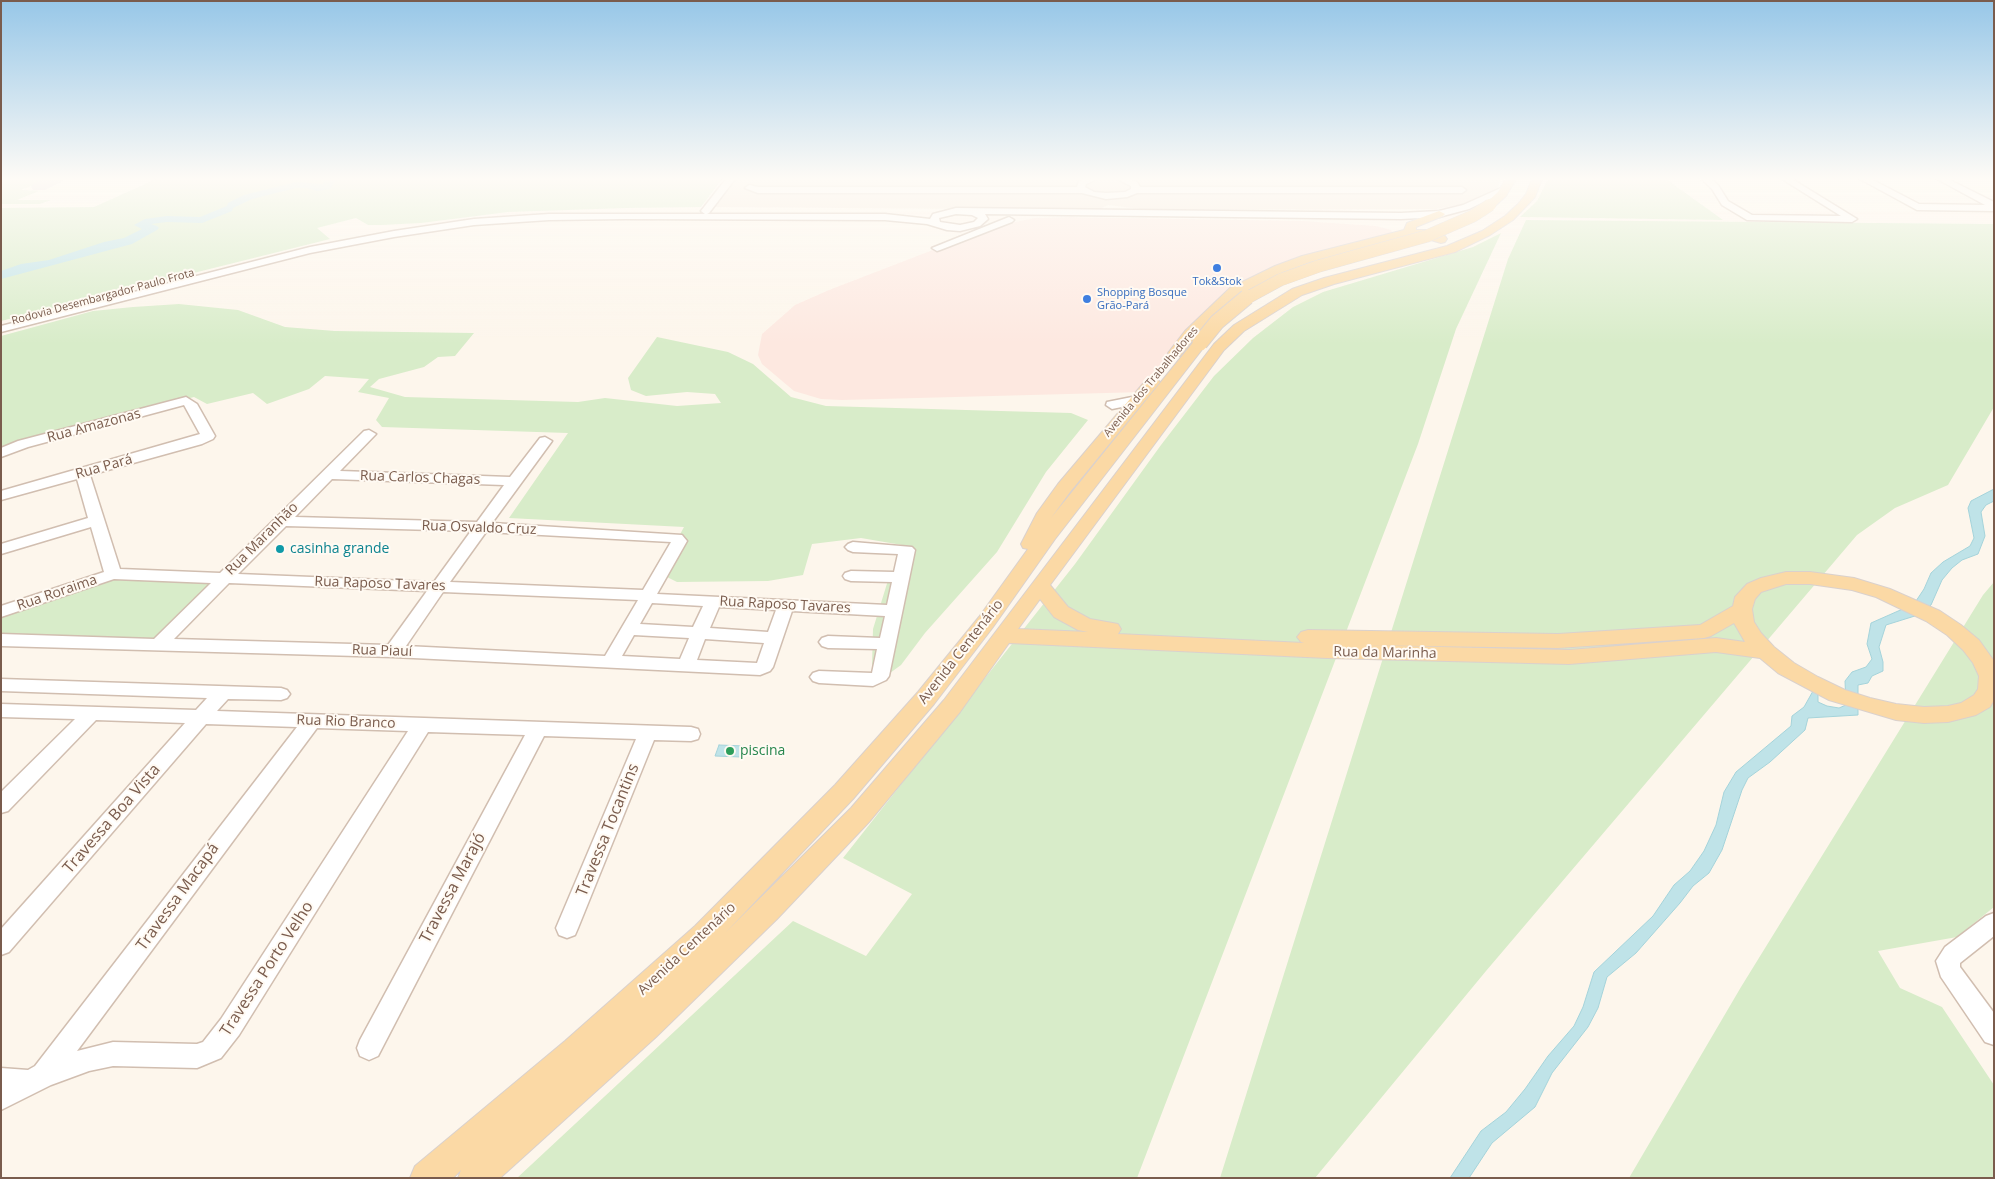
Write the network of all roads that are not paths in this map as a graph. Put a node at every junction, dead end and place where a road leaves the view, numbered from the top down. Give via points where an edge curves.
1 (370, 234) edge
2 (394, 234) edge
3 (973, 234) edge
4 (1385, 234) edge
5 (1420, 234) edge
6 (1432, 234) edge
7 (1482, 234) edge
8 (937, 248) dead end
9 (1409, 261) junction
10 (1, 324) edge
11 (1, 329) edge
12 (369, 434) dead end
13 (208, 438) joint
14 (545, 441) dead end
15 (1, 453) edge
16 (82, 473) junction
17 (326, 475) junction
18 (514, 480) junction
19 (1, 496) edge
20 (97, 520) junction
21 (281, 521) junction
22 (482, 527) junction
23 (854, 547) dead end
24 (1, 549) edge
25 (113, 574) junction
26 (851, 576) dead end
27 (1033, 576) junction
28 (223, 577) junction
29 (901, 578) junction
30 (438, 586) junction
31 (646, 597) junction
32 (713, 601) junction
33 (786, 605) junction
34 (1742, 609) junction
35 (894, 611) junction
36 (1, 612) edge
37 (628, 629) junction
38 (699, 633) junction
39 (1004, 636) junction
40 (775, 638) junction
41 (1, 640) edge
42 (828, 642) dead end
43 (887, 644) junction
44 (158, 645) junction
45 (1971, 645) junction
46 (393, 650) junction
47 (1766, 652) junction
48 (1994, 654) edge
49 (611, 661) junction
50 (686, 665) junction
51 (819, 677) dead end
52 (3, 687) edge
53 (223, 692) junction
54 (281, 694) dead end
55 (1988, 701) edge
56 (1, 710) edge
57 (92, 714) junction
58 (202, 716) junction
59 (312, 721) junction
60 (422, 725) junction
61 (538, 729) junction
62 (648, 732) junction
63 (691, 734) dead end
64 (1, 805) edge
65 (1994, 923) edge
66 (567, 928) dead end
67 (1, 945) edge
68 (1994, 1034) edge
69 (369, 1048) dead end
70 (36, 1079) junction
71 (1, 1080) edge
72 (1, 1098) edge
73 (427, 1178) edge
74 (475, 1178) edge

1 - 10 street, Rodovia Desembargador Paulo Frota via 259,257
2 - 11 street, Rodovia Desembargador Paulo Frota via 310,250
3 - 8 street
4 - 27 main road, Avenida dos Trabalhadores via 1256,279 1236,291 1190,334 1137,400 1113,412 1043,517 1027,550
5 - 9 main road via 1435,236 1446,244
6 - 27 main road, Avenida Centenário, bridge via 1280,280 1246,298 1216,322 1048,535
7 - 9 main road, Avenida Centenário via 1451,249
9 - 27 main road, Avenida Centenário via 1312,286 1240,328 1219,347
12 - 17 street, Rua Maranhão
13 - 15 street, Rua Amazonas via 192,404 187,401 23,444
13 - 16 street, Rua Pará
14 - 18 street
16 - 19 street, Rua Pará
16 - 20 street
17 - 18 street, Rua Carlos Chagas
17 - 21 street, Rua Maranhão
18 - 22 street
20 - 24 street
20 - 25 street
21 - 22 street, Rua Osvaldo Cruz
21 - 28 street, Rua Maranhão
22 - 30 street
22 - 31 street, Rua Osvaldo Cruz via 678,538
23 - 29 street via 907,549
25 - 28 street, Rua Raposo Tavares
25 - 36 street, Rua Roraima
26 - 29 street
27 - 34 main road, Rua da Marinha via 1061,612 1085,625 1119,630 1568,641 1704,631
27 - 39 main road, Avenida Centenário
27 - 73 main road, Avenida Centenário via 986,622 912,715 844,792 705,935
28 - 30 street, Rua Raposo Tavares
28 - 44 street, Rua Maranhão
29 - 35 street
30 - 31 street, Rua Raposo Tavares
30 - 46 street
31 - 32 street, Rua Raposo Tavares
31 - 37 street
32 - 33 street, Rua Raposo Tavares
32 - 38 street
33 - 35 street, Rua Raposo Tavares
33 - 40 street
34 - 45 main road via 1754,588 1768,582 1810,578 1854,584 1933,616
34 - 47 main road via 1752,637
35 - 43 street
37 - 38 street
37 - 49 street
38 - 40 street
38 - 50 street
39 - 47 main road, Rua da Marinha via 1327,651 1569,657 1716,645
39 - 74 main road, Avenida Centenário via 952,706 866,808 768,911 645,1027
40 - 50 street, Rua Piauí via 762,669
41 - 44 street, Rua Piauí
42 - 43 street
43 - 51 street via 877,679
44 - 46 street, Rua Piauí
45 - 48 main road
45 - 55 main road via 1990,676
46 - 49 street, Rua Piauí
47 - 55 main road via 1786,668 1837,695 1896,712 1948,714
49 - 50 street, Rua Piauí
52 - 53 street
53 - 54 street
53 - 58 street, Travessa Boa Vista
56 - 57 street, Rua Rio Branco
57 - 58 street, Rua Rio Branco
57 - 64 street
58 - 59 street, Rua Rio Branco
58 - 67 street, Travessa Boa Vista
59 - 60 street, Rua Rio Branco
59 - 70 street, Travessa Macapá
60 - 61 street, Rua Rio Branco
60 - 70 street, Travessa Porto Velho via 216,1046 196,1056 113,1054 89,1059
61 - 62 street, Rua Rio Branco
61 - 69 street, Travessa Marajó
62 - 63 street, Rua Rio Branco
62 - 66 street, Travessa Tocantins
65 - 68 street via 1952,954 1948,961 1949,970
70 - 71 street
70 - 72 street

